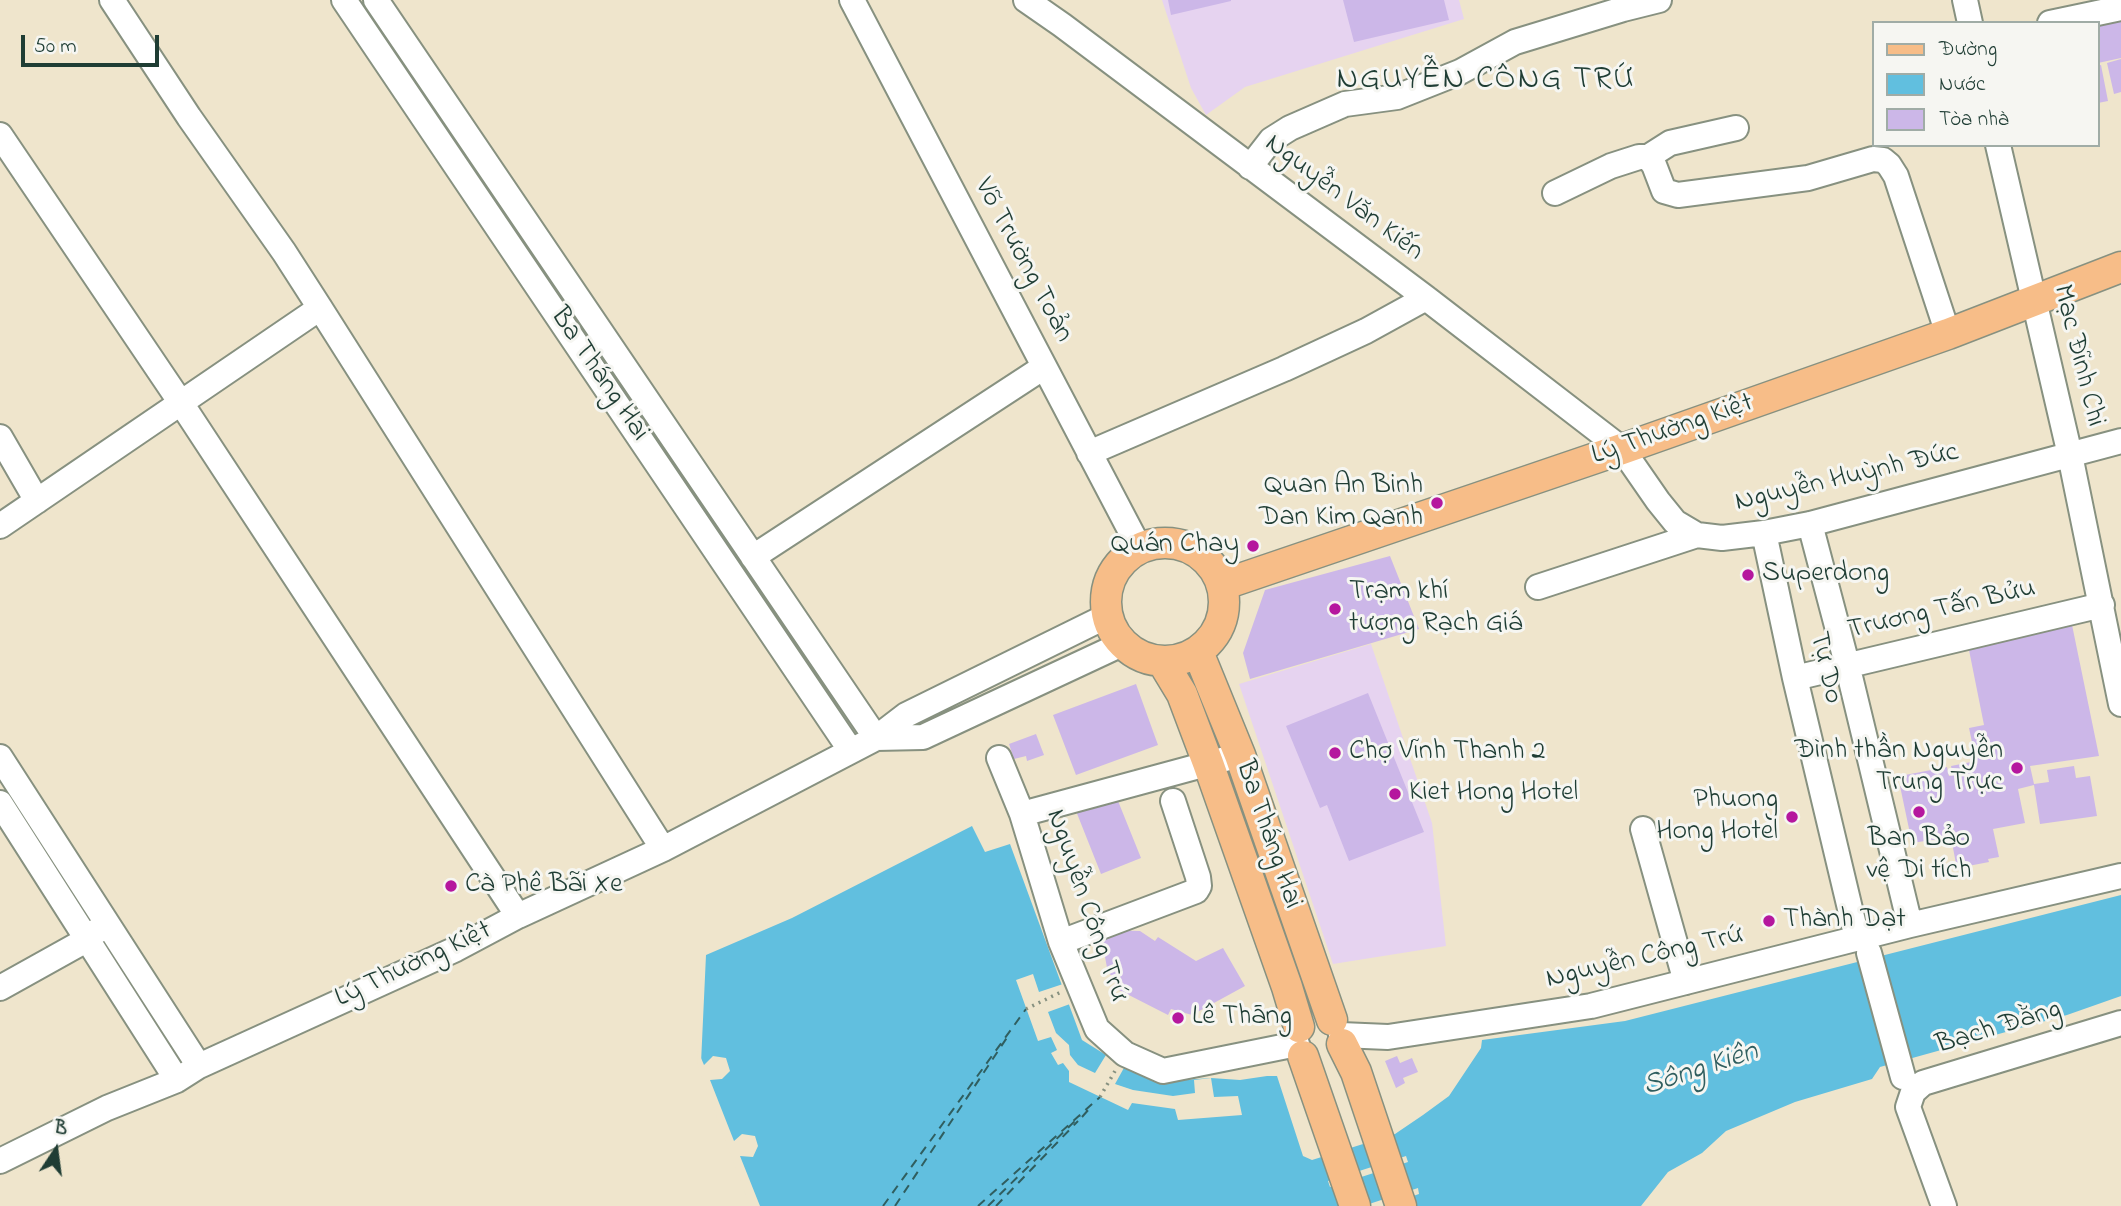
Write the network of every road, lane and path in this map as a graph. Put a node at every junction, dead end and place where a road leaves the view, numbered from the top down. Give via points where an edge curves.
1 (112, 0) edge
2 (344, 0) edge
3 (376, 0) edge
4 (852, 0) edge
5 (1026, 0) edge
6 (1659, 0) edge
7 (1965, 0) edge
8 (2121, 8) edge
9 (1970, 21) edge
10 (2059, 21) edge
11 (1736, 128) dead end
12 (0, 135) edge
13 (1998, 147) edge
14 (1648, 157) junction
15 (1250, 167) junction
16 (1555, 193) dead end
17 (2121, 267) edge
18 (1426, 298) junction
19 (2033, 300) junction
20 (320, 308) junction
21 (597, 328) junction
22 (1948, 334) junction
23 (575, 341) junction
24 (1044, 367) junction
25 (181, 403) junction
26 (0, 437) edge
27 (2121, 441) edge
28 (1622, 449) junction
29 (1089, 453) junction
30 (2070, 455) junction
31 (37, 501) junction
32 (1811, 524) junction
33 (0, 526) edge
34 (1764, 533) junction
35 (1697, 535) junction
36 (1140, 549) junction
37 (753, 557) junction
38 (1222, 585) junction
39 (1538, 587) dead end
40 (2102, 605) junction
41 (1107, 616) junction
42 (1122, 644) junction
43 (1198, 652) junction
44 (1161, 661) junction
45 (1847, 664) junction
46 (1795, 678) junction
47 (2121, 704) edge
48 (876, 738) junction
49 (851, 751) junction
50 (1240, 755) junction
51 (0, 757) edge
52 (999, 758) dead end
53 (1208, 762) junction
54 (1173, 801) dead end
55 (0, 803) edge
56 (1022, 814) junction
57 (1643, 829) dead end
58 (663, 849) junction
59 (2121, 876) edge
60 (518, 915) junction
61 (107, 922) junction
62 (1910, 925) junction
63 (88, 939) junction
64 (1061, 942) junction
65 (1863, 946) junction
66 (1686, 982) junction
67 (1079, 984) junction
68 (0, 988) edge
69 (1026, 1009) dead end
70 (2121, 1023) edge
71 (1338, 1033) junction
72 (1299, 1042) junction
73 (1120, 1063) dead end
74 (199, 1066) junction
75 (1903, 1077) dead end
76 (177, 1080) junction
77 (1100, 1097) dead end
78 (0, 1161) edge
79 (1355, 1206) edge
80 (1401, 1206) edge
81 (1944, 1206) edge

1 - 20 street
2 - 23 street, Ba Tháng Hai
3 - 21 street, Ba Tháng Hai
4 - 24 street, Võ Trường Toản
5 - 15 street, Nguyễn Văn Kiến
6 - 15 street via 1515,42 1460,72 1397,97 1345,104 1290,128 1271,141
7 - 9 street
8 - 10 street
11 - 14 street via 1670,143
12 - 25 street
13 - 19 street, Mạc Đĩnh Chi
14 - 16 street via 1611,166
14 - 22 street via 1664,191 1678,195 1808,178 1883,160 1896,176
15 - 18 street, Nguyễn Văn Kiến
17 - 19 main road, Lý Thường Kiệt
18 - 28 street, Nguyễn Văn Kiến
18 - 29 street via 1284,369
19 - 22 main road, Lý Thường Kiệt
19 - 30 street, Mạc Đĩnh Chi
20 - 25 street
20 - 58 street
21 - 23 street
21 - 37 street, Ba Tháng Hai
22 - 28 main road, Lý Thường Kiệt
23 - 49 street, Ba Tháng Hai
24 - 29 street, Võ Trường Toản
24 - 37 street
25 - 31 street
25 - 60 street
26 - 31 street
27 - 30 street, Nguyễn Huỳnh Đức
28 - 35 street via 1675,522
28 - 38 main road, Lý Thường Kiệt
29 - 36 street, Võ Trường Toản
30 - 32 street, Nguyễn Huỳnh Đức
30 - 40 street, Mạc Đĩnh Chi
31 - 33 street
32 - 34 street, Nguyễn Huỳnh Đức
32 - 45 street, Tự Do
34 - 35 street, Nguyễn Huỳnh Đức via 1722,538
34 - 46 street, Tự Do
35 - 39 street
36 - 38 main road via 1159,543 1198,553 1213,567
36 - 41 main road via 1123,560 1111,577 1105,596
37 - 48 street, Ba Tháng Hai
38 - 43 main road via 1221,622
40 - 45 street, Trương Tấn Bửu
40 - 47 street, Mạc Đĩnh Chi
41 - 42 main road
41 - 48 street, Lý Thường Kiệt via 906,715
42 - 44 main road via 1147,659
42 - 48 street via 923,737
43 - 44 main road
43 - 50 main road, Ba Tháng Hai
44 - 53 main road, Ba Tháng Hai via 1182,694
45 - 46 street, Trương Tấn Bửu
45 - 62 street, Tự Do
46 - 65 street, Tự Do
48 - 49 street, Lý Thường Kiệt
49 - 58 street, Lý Thường Kiệt
50 - 53 street
50 - 71 main road, Ba Tháng Hai
51 - 61 street
52 - 56 street, Nguyễn Công Trứ
53 - 56 street
53 - 72 main road, Ba Tháng Hai via 1287,987
54 - 64 street via 1198,877 1196,891
55 - 63 street
56 - 64 street, Nguyễn Công Trứ
57 - 66 street
58 - 60 street, Lý Thường Kiệt
59 - 62 street, Nguyễn Công Trứ
60 - 74 street, Lý Thường Kiệt via 456,949
61 - 63 street
61 - 74 street
62 - 65 street, Nguyễn Công Trứ
63 - 68 street
63 - 76 street
64 - 67 street, Nguyễn Công Trứ
65 - 66 street, Nguyễn Công Trứ
65 - 75 street, Tự Do
66 - 71 street, Nguyễn Công Trứ via 1591,1006 1388,1037
67 - 69 path
67 - 72 street, Nguyễn Công Trứ via 1097,1029 1125,1054 1163,1071
70 - 81 street, Bạch Đằng via 1923,1083 1913,1092 1908,1107
71 - 72 main road via 1320,1017 1312,1018
71 - 72 main road via 1335,1056 1329,1060 1314,1062
71 - 80 main road, Ba Tháng Hai via 1356,1072
72 - 79 main road, Ba Tháng Hai
73 - 77 path
74 - 76 street, Lý Thường Kiệt
76 - 78 street, Lý Thường Kiệt via 107,1108

